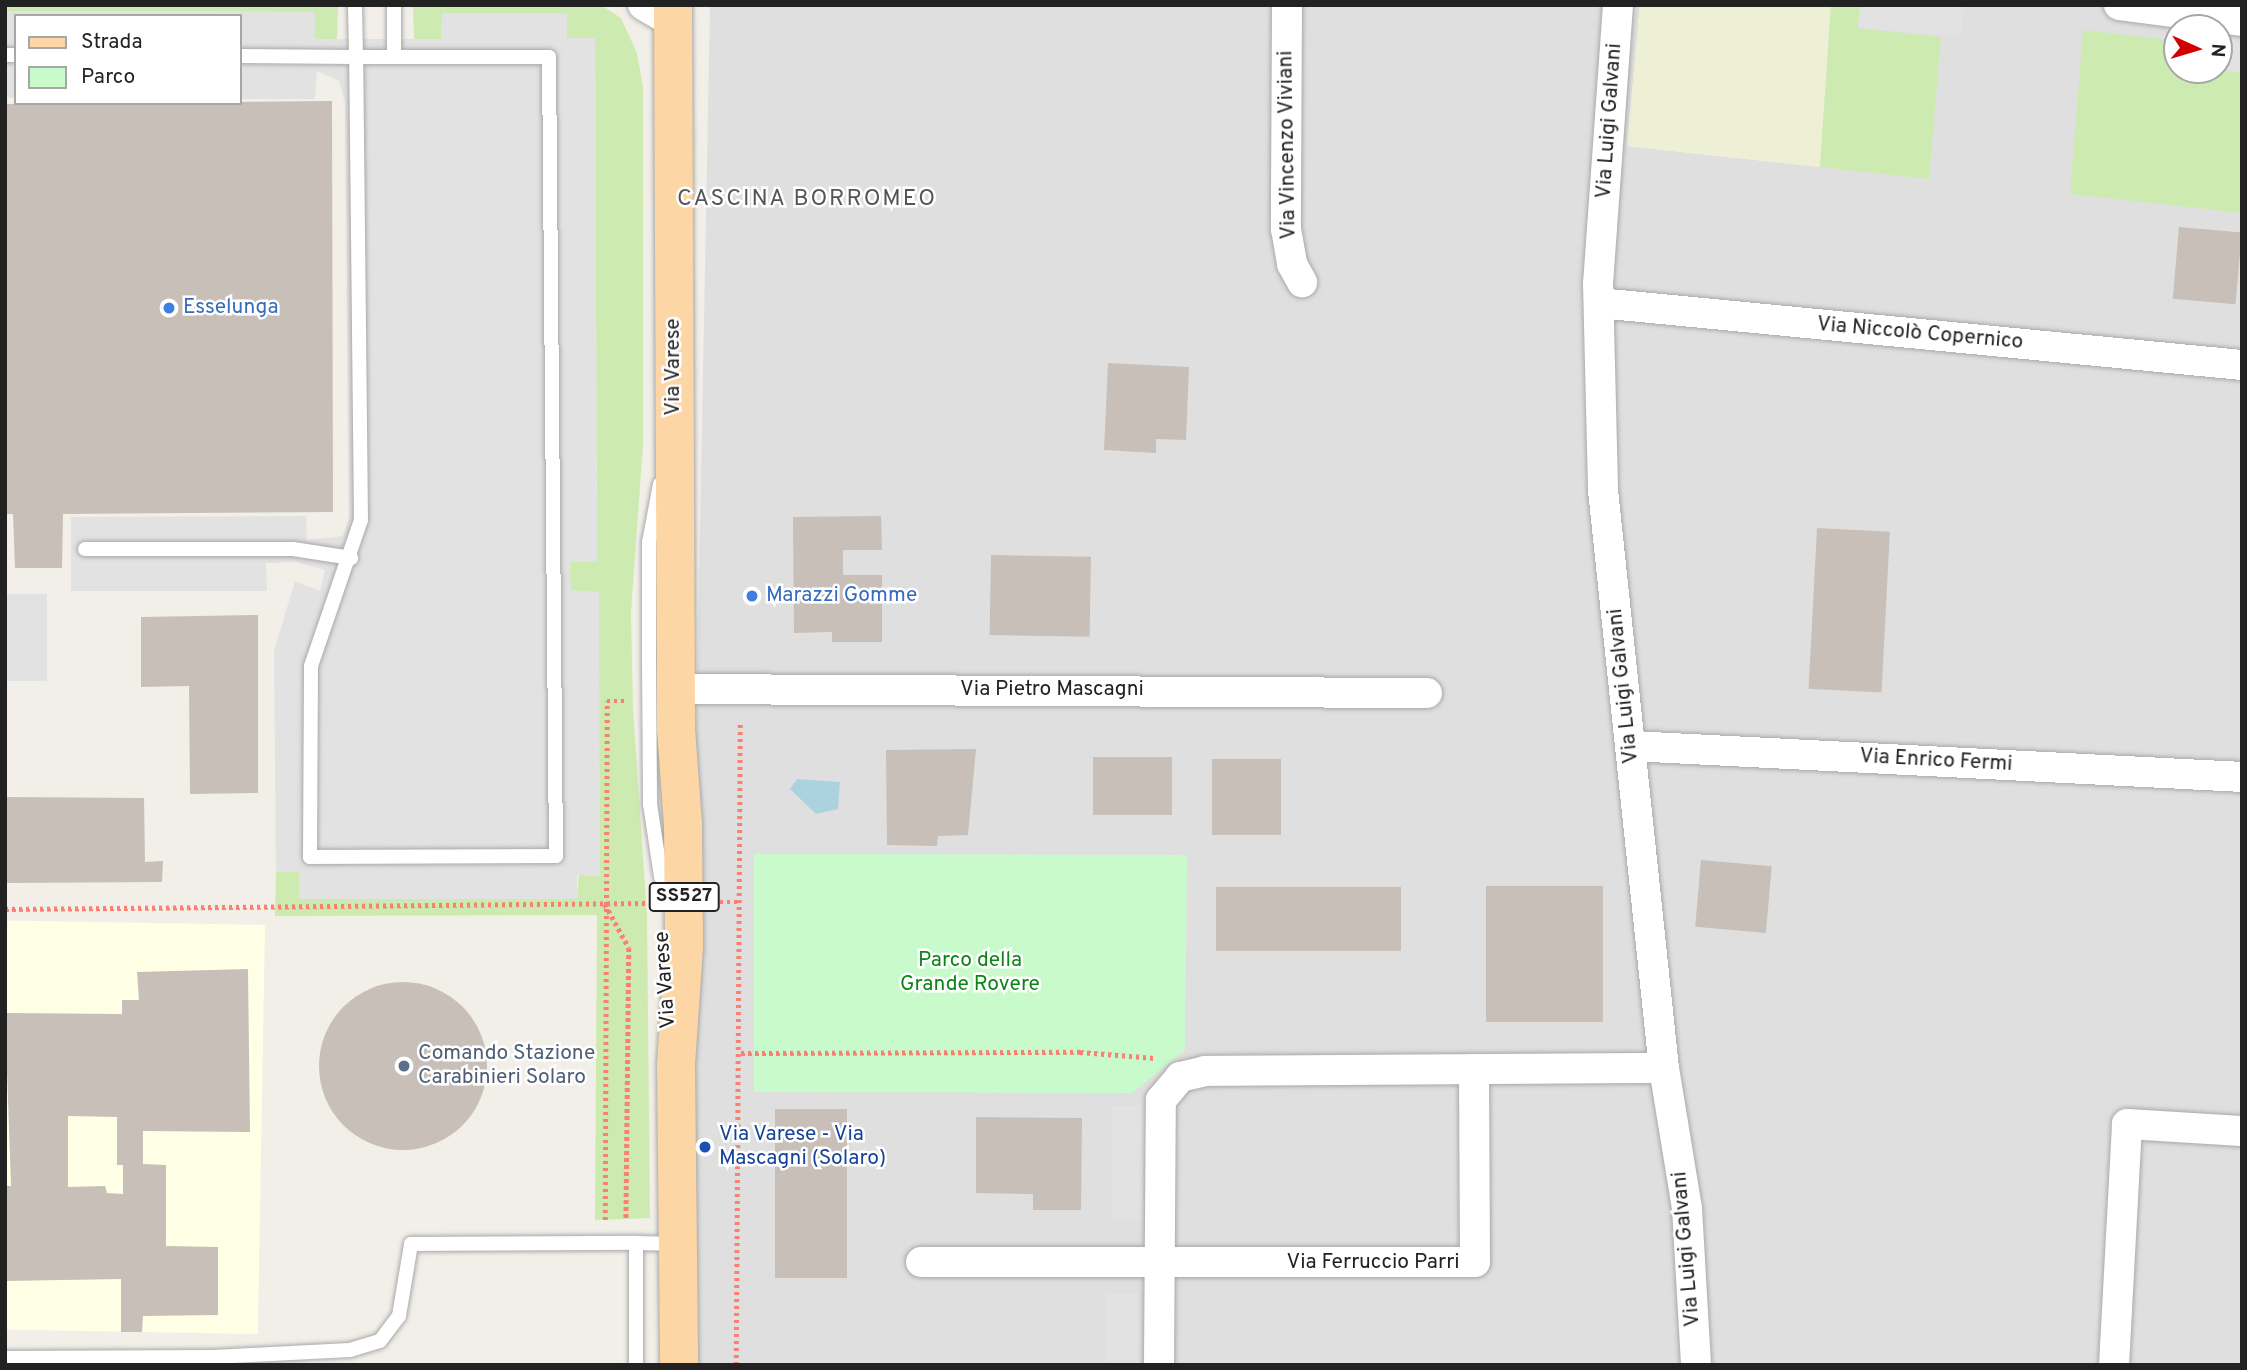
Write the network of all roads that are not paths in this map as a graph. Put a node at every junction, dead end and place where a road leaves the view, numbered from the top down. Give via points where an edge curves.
1 (355, 5) edge
2 (394, 5) edge
3 (1287, 5) edge
4 (1618, 5) edge
5 (2119, 5) edge
6 (663, 11) edge
7 (2242, 21) edge
8 (242, 56) edge
9 (356, 57) junction
10 (394, 57) junction
11 (1302, 282) dead end
12 (1599, 303) junction
13 (2242, 365) edge
14 (674, 432) junction
15 (85, 549) dead end
16 (351, 558) junction
17 (676, 689) junction
18 (1427, 693) dead end
19 (1631, 746) junction
20 (2242, 777) edge
21 (669, 894) junction
22 (1664, 1068) junction
23 (1474, 1069) junction
24 (2242, 1131) edge
25 (630, 1243) junction
26 (680, 1244) junction
27 (921, 1262) dead end
28 (1161, 1264) junction
29 (5, 1358) edge
30 (636, 1365) edge
31 (679, 1365) edge
32 (1159, 1365) edge
33 (1696, 1365) edge
34 (2114, 1365) edge

1 - 9 lane
2 - 10 lane
3 - 11 street, Via Vincenzo Viviani via 1286,229 1292,264
4 - 12 street, Via Luigi Galvani
5 - 7 street
6 - 14 main road, Via Varese / SS527
8 - 9 lane
9 - 10 lane
9 - 16 lane via 361,520
10 - 16 lane via 549,57 556,856 310,857 312,666
12 - 13 street, Via Niccolò Copernico
12 - 19 street, Via Luigi Galvani via 1603,490
14 - 17 main road, Via Varese / SS527
14 - 21 lane via 649,542 650,804
15 - 16 lane via 293,549
17 - 18 street, Via Pietro Mascagni
17 - 21 main road, Via Varese / SS527 via 676,729 666,794
19 - 20 street, Via Enrico Fermi
19 - 22 street, Via Luigi Galvani
21 - 26 main road, Via Varese / SS527 via 684,992 676,1065
22 - 23 street
22 - 33 street, Via Luigi Galvani via 1687,1208
23 - 28 street via 1205,1071 1180,1077 1161,1100
23 - 28 street, Via Ferruccio Parri via 1475,1262
24 - 34 street via 2127,1124
25 - 26 lane
25 - 29 lane via 411,1244 399,1315 380,1341 350,1350 214,1357
25 - 30 lane
26 - 31 main road, Via Varese / SS527
27 - 28 street, Via Ferruccio Parri
28 - 32 street

